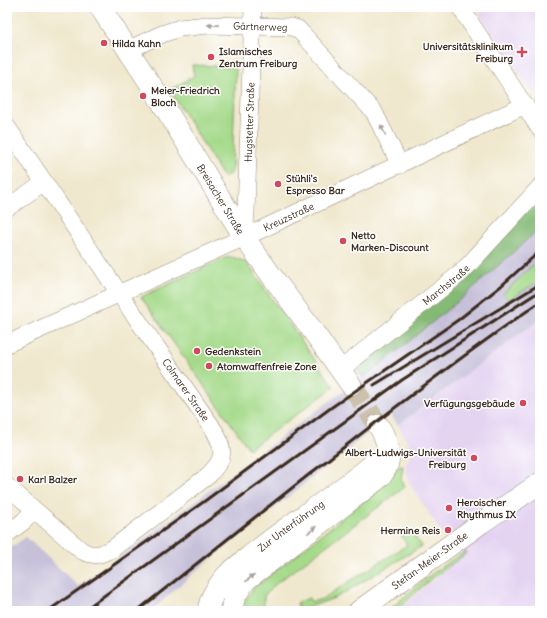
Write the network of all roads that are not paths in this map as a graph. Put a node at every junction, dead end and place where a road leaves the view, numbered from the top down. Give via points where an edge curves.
1 (100, 7) edge
2 (253, 7) edge
3 (460, 7) edge
4 (252, 26) junction
5 (128, 50) junction
6 (524, 105) junction
7 (7, 127) edge
8 (540, 129) edge
9 (400, 165) junction
10 (44, 182) junction
11 (540, 188) edge
12 (7, 208) edge
13 (244, 237) junction
14 (119, 293) junction
15 (7, 344) edge
16 (346, 378) joint
17 (378, 425) tunnel mouth
18 (388, 451) junction
19 (540, 484) edge
20 (7, 486) edge
21 (34, 510) junction
22 (7, 534) edge
23 (208, 611) edge
24 (231, 611) edge
25 (360, 611) edge

1 - 5 main road, Breisacher Straße
2 - 4 street, Hugstetter Straße
3 - 6 street
4 -> 5 street, Gärtnerweg via 207,25 180,28
9 -> 4 street, Gärtnerweg via 374,112 298,29
4 - 13 street, Hugstetter Straße
5 - 13 main road, Breisacher Straße
6 - 8 street
6 - 9 street, Kreuzstraße
7 - 10 street, Colmarer Straße
9 - 13 street, Kreuzstraße
10 - 12 street
10 - 14 street, Colmarer Straße
11 - 16 street, Marchstraße via 462,272
13 - 14 street, Kreuzstraße
13 - 16 main road, Breisacher Straße
14 - 15 street, Kreuzstraße
14 - 21 street, Colmarer Straße via 217,434 221,448 220,461 209,475 118,545 98,556 82,551
17 - 18 main road, Zur Unterführung via 386,438
18 - 23 main road, Zur Unterführung via 226,576 215,591
24 -> 18 main road, Zur Unterführung via 235,596 246,580 380,478 388,463
19 - 25 main road, Stefan-Meier-Straße via 481,523
20 - 21 street
21 - 22 street via 24,522

